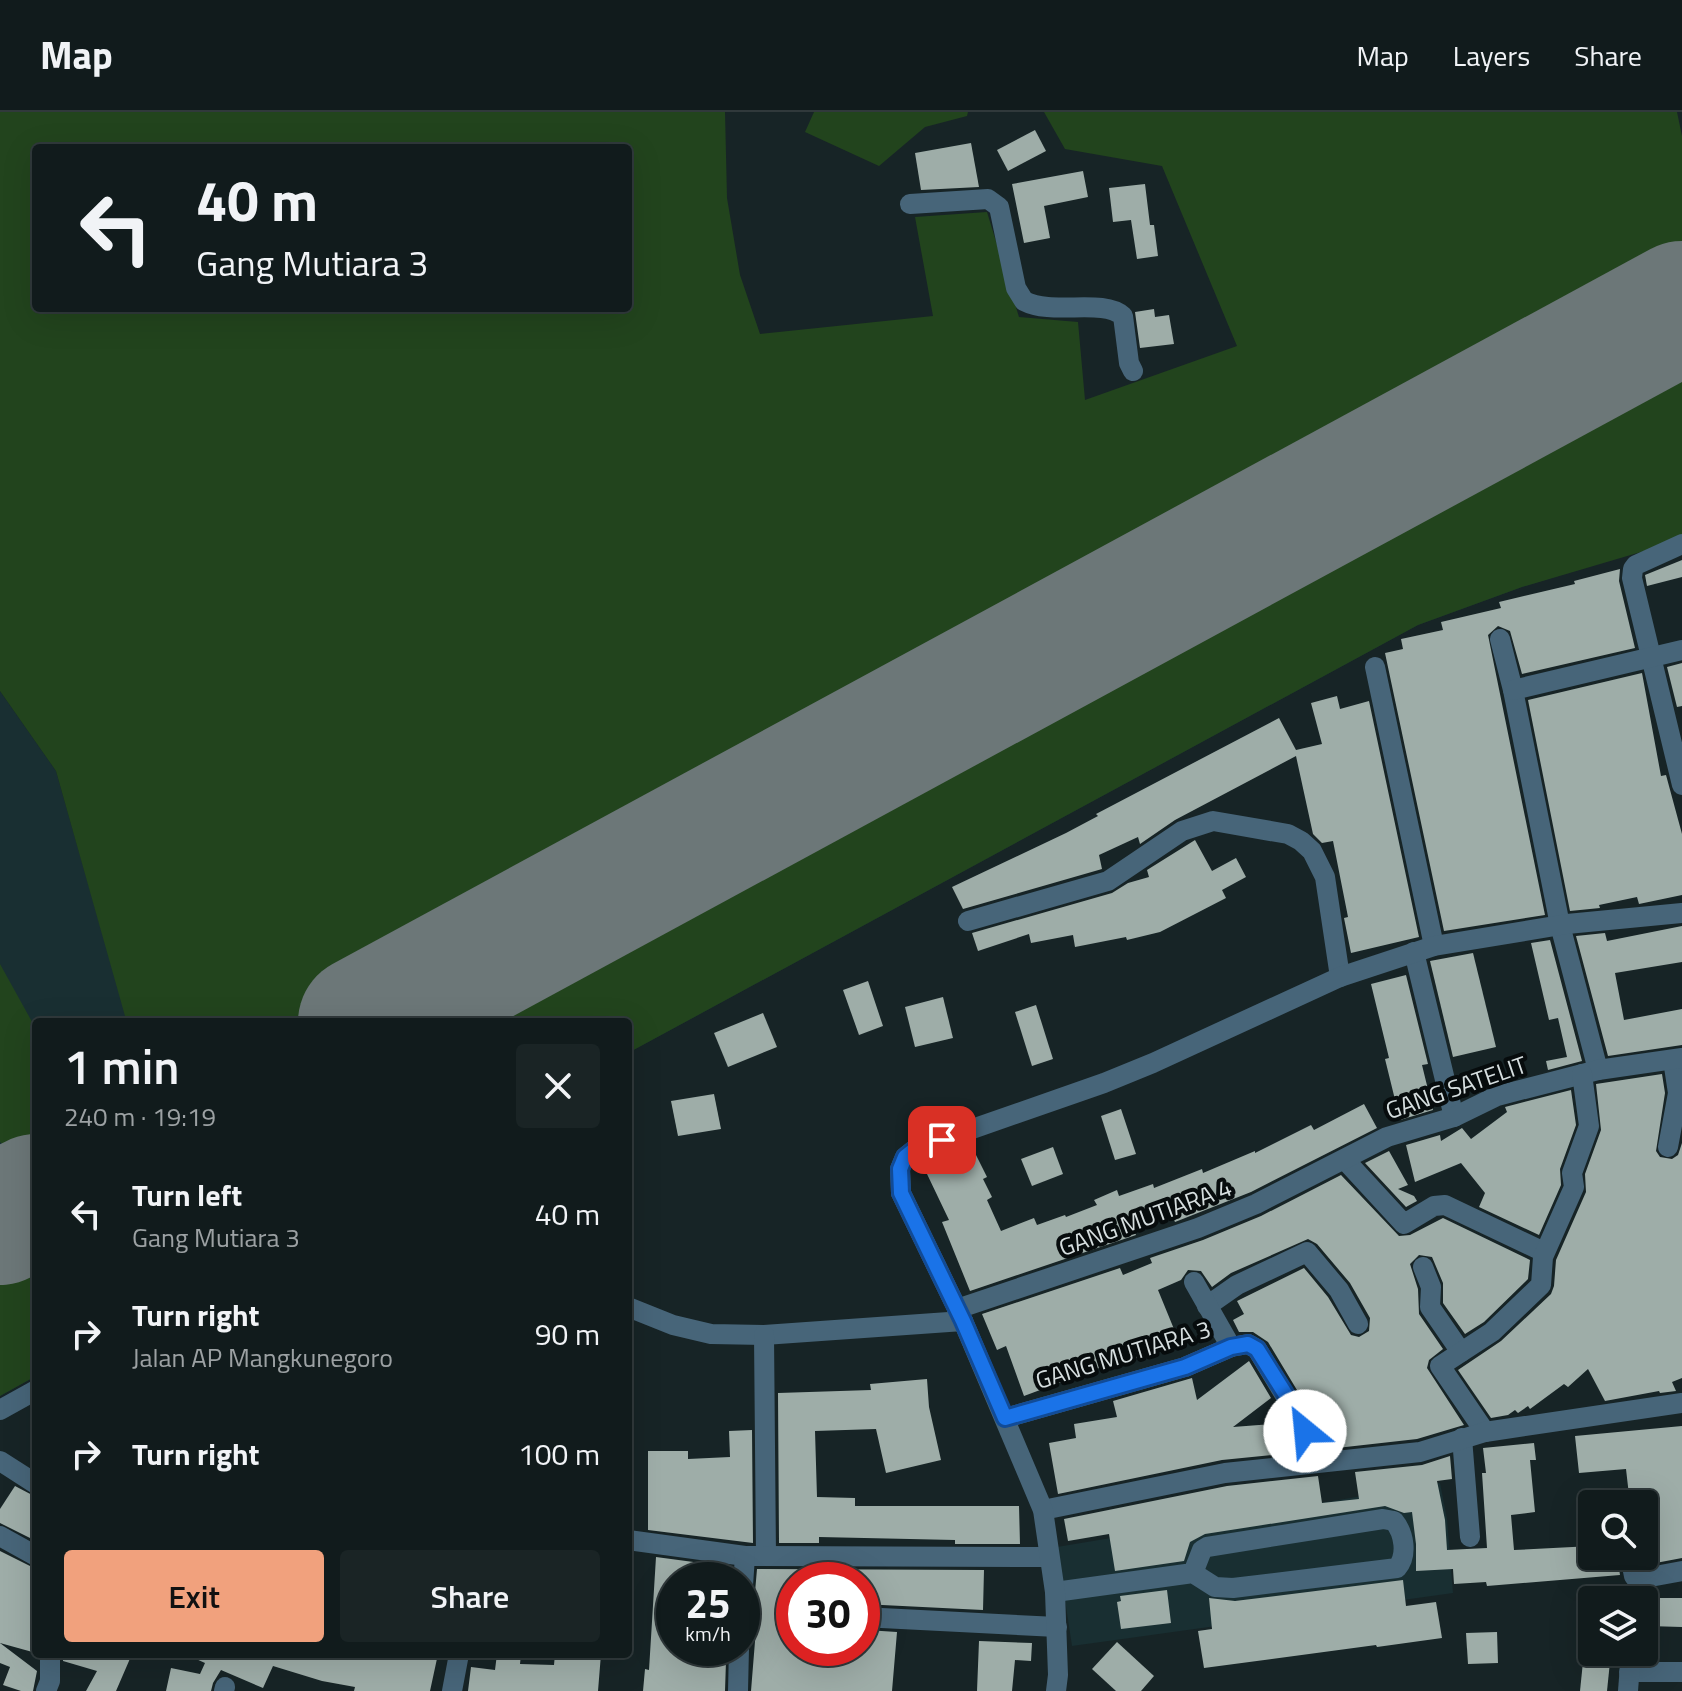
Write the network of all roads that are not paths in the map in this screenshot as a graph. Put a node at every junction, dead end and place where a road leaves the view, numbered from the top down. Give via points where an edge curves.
1 (910, 204) dead end
2 (1133, 371) dead end
3 (1682, 544) edge
4 (1500, 639) dead end
5 (1682, 650) edge
6 (1652, 657) junction
7 (1375, 667) dead end
8 (1513, 690) junction
9 (1682, 785) edge
10 (1682, 913) edge
11 (968, 921) dead end
12 (1560, 925) junction
13 (1424, 949) junction
14 (1340, 977) junction
15 (1678, 1059) edge
16 (1590, 1072) junction
17 (1454, 1117) junction
18 (1668, 1147) dead end
19 (1345, 1160) junction
20 (1544, 1252) junction
21 (1423, 1267) dead end
22 (1194, 1282) dead end
23 (1207, 1306) junction
24 (632, 1308) edge
25 (960, 1315) junction
26 (1358, 1324) dead end
27 (764, 1335) junction
28 (1231, 1347) junction
29 (1461, 1352) junction
30 (32, 1392) edge
31 (1682, 1403) edge
32 (0, 1410) edge
33 (1005, 1418) junction
34 (1485, 1432) junction
35 (1462, 1438) junction
36 (0, 1461) edge
37 (1307, 1464) junction
38 (32, 1481) edge
39 (1043, 1510) junction
40 (0, 1536) edge
41 (1470, 1537) dead end
42 (632, 1541) edge
43 (32, 1554) edge
44 (745, 1556) junction
45 (766, 1556) junction
46 (1049, 1557) junction
47 (745, 1562) edge
48 (1682, 1571) edge
49 (1193, 1573) junction
50 (1639, 1586) edge
51 (1055, 1592) junction
52 (880, 1618) edge
53 (1057, 1627) junction
54 (50, 1658) edge
55 (458, 1658) edge
56 (739, 1666) edge
57 (1629, 1672) edge
58 (1682, 1672) edge
59 (46, 1691) edge
60 (452, 1691) edge
61 (738, 1691) edge
62 (1056, 1691) edge

1 - 2 street via 994,201 1024,301 1051,309 1119,313
3 - 6 street via 1633,569
4 - 8 street
5 - 6 street
6 - 8 street
6 - 9 street
7 - 13 street
8 - 12 street
10 - 12 street
11 - 14 street via 1108,881 1182,831 1213,821 1288,834 1312,851 1325,877
12 - 13 street
12 - 16 street
13 - 14 street
13 - 17 street
14 - 25 street via 1153,1063 905,1157 901,1193
15 - 16 street, GANG SATELIT
15 - 18 street
16 - 17 street, GANG SATELIT via 1497,1096
16 - 20 street via 1587,1138 1572,1173 1574,1187
17 - 19 street, GANG SATELIT via 1387,1137
19 - 20 street via 1404,1224 1445,1205
19 - 25 street, GANG MUTIARA 4 via 1198,1228
20 - 29 street via 1541,1285 1492,1332
21 - 29 street via 1431,1287 1430,1307
22 - 23 street, GANG MUTIARA 3
23 - 26 street via 1237,1285 1308,1252 1345,1297
23 - 28 street, GANG MUTIARA 3
24 - 27 street, GANG MUTIARA 4 via 693,1331
25 - 27 street, GANG MUTIARA 4
25 - 33 street
27 - 45 street
28 - 33 street, GANG MUTIARA 3 via 1185,1367
28 - 37 street via 1248,1344 1257,1349 1304,1427
29 - 34 street via 1441,1369
30 - 32 street
31 - 34 street
33 - 39 street
34 - 35 street
35 - 37 street via 1420,1452
35 - 41 street
36 - 38 street
37 - 39 street via 1225,1473
39 - 46 street
40 - 43 street
42 - 44 street
44 - 45 street
44 - 47 street
45 - 46 street
46 - 51 street
48 - 50 street via 1642,1578
49 - 49 street via 1207,1547 1383,1519 1401,1528 1404,1549 1397,1568 1233,1588 1215,1587
49 - 51 street
51 - 53 street
52 - 53 street
53 - 62 street
54 - 59 street
55 - 60 street
56 - 61 street
57 - 58 street

